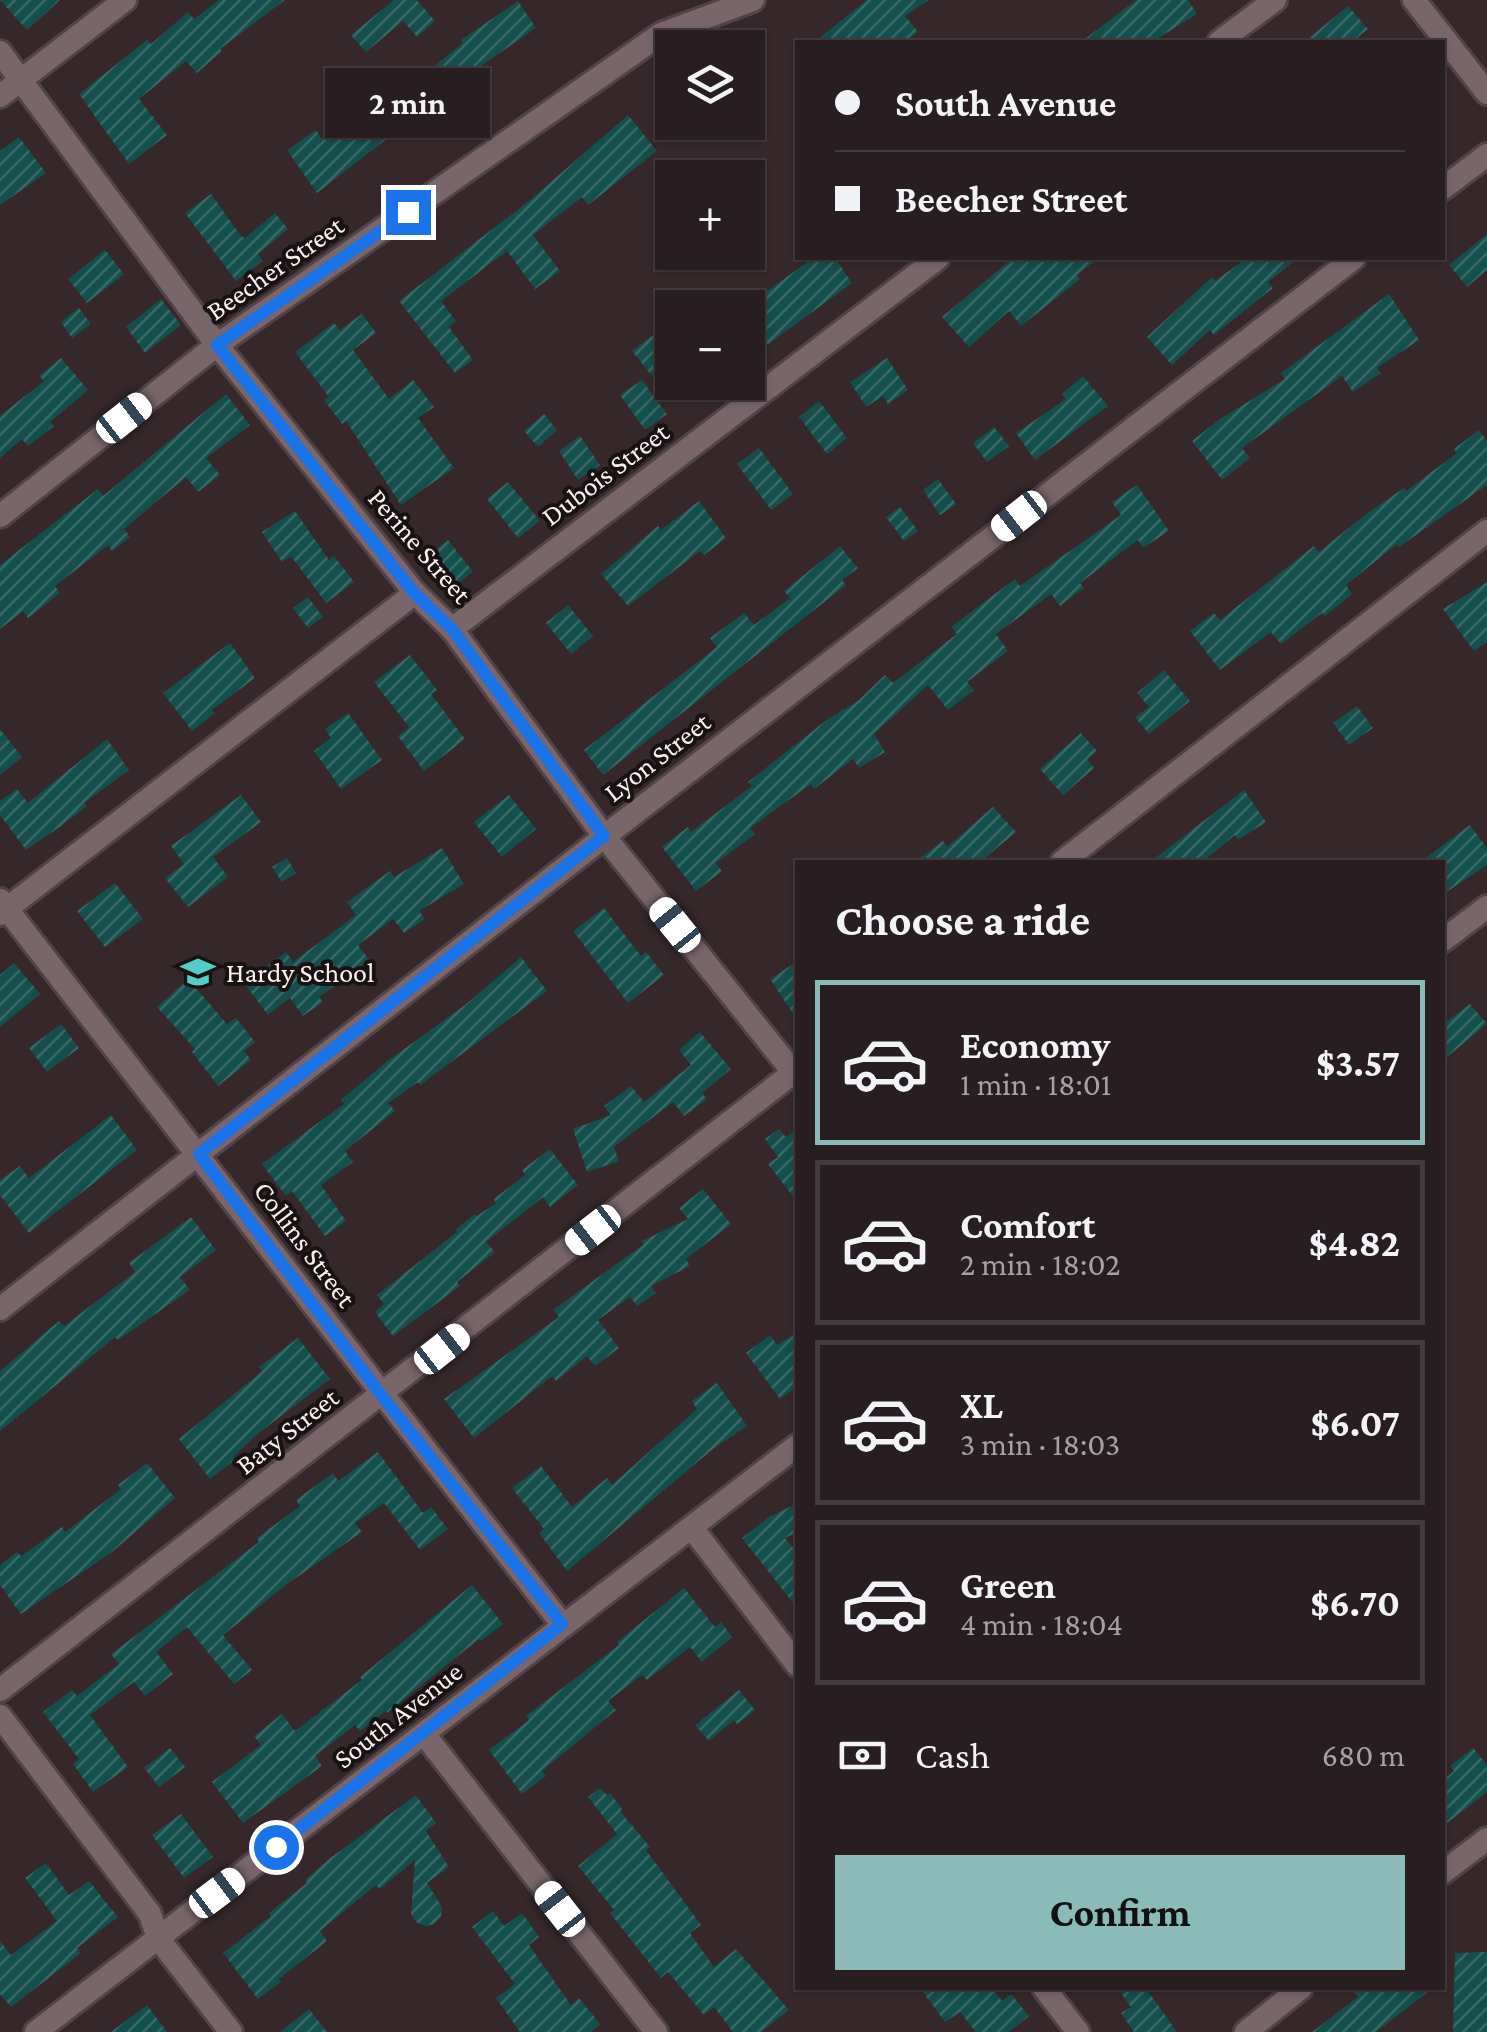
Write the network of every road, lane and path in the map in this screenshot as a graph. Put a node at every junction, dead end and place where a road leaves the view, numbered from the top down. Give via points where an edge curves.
1 (125, 0) edge
2 (753, 0) edge
3 (1275, 0) edge
4 (1414, 0) edge
5 (1222, 40) edge
6 (0, 52) edge
7 (22, 79) junction
8 (1487, 92) edge
9 (0, 96) edge
10 (1487, 155) edge
11 (1445, 187) edge
12 (935, 260) edge
13 (1351, 260) edge
14 (217, 345) junction
15 (0, 516) edge
16 (1487, 531) edge
17 (414, 593) junction
18 (452, 629) junction
19 (604, 836) junction
20 (1065, 860) edge
21 (1487, 907) edge
22 (2, 908) edge
23 (1445, 939) edge
24 (795, 1072) edge
25 (795, 1074) edge
26 (199, 1154) junction
27 (0, 1309) edge
28 (382, 1396) junction
29 (795, 1447) edge
30 (692, 1528) junction
31 (562, 1624) junction
32 (795, 1662) edge
33 (0, 1690) edge
34 (0, 1716) edge
35 (424, 1734) junction
36 (1487, 1839) edge
37 (1445, 1871) edge
38 (158, 1938) junction
39 (1046, 1990) edge
40 (1298, 1990) edge
41 (36, 2032) edge
42 (231, 2032) edge
43 (656, 2032) edge
44 (1078, 2032) edge
45 (1246, 2032) edge

1 - 7 street
2 - 14 street, Beecher Street via 661,34
3 - 5 street
4 - 8 street
6 - 7 street, Perine Street
7 - 9 street
7 - 14 street, Perine Street
10 - 11 street
12 - 18 street, Dubois Street
13 - 19 street, Lyon Street
14 - 15 street, Beecher Street
14 - 17 street, Perine Street
16 - 20 street
17 - 18 street, Perine Street
17 - 22 street
18 - 19 street, Perine Street
19 - 24 street, Perine Street
19 - 26 street, Lyon Street
21 - 23 street
22 - 26 street, Collins Street
25 - 28 street, Baty Street
26 - 27 street, Lyon Street
26 - 28 street, Collins Street
28 - 31 street, Collins Street
28 - 33 street, Baty Street
29 - 30 street, South Avenue
30 - 31 street, South Avenue
30 - 32 street
31 - 35 street, South Avenue
34 - 38 street via 150,1914
35 - 38 street, South Avenue
35 - 43 street
36 - 37 street
38 - 41 street, South Avenue
38 - 42 street
39 - 44 street
40 - 45 street

